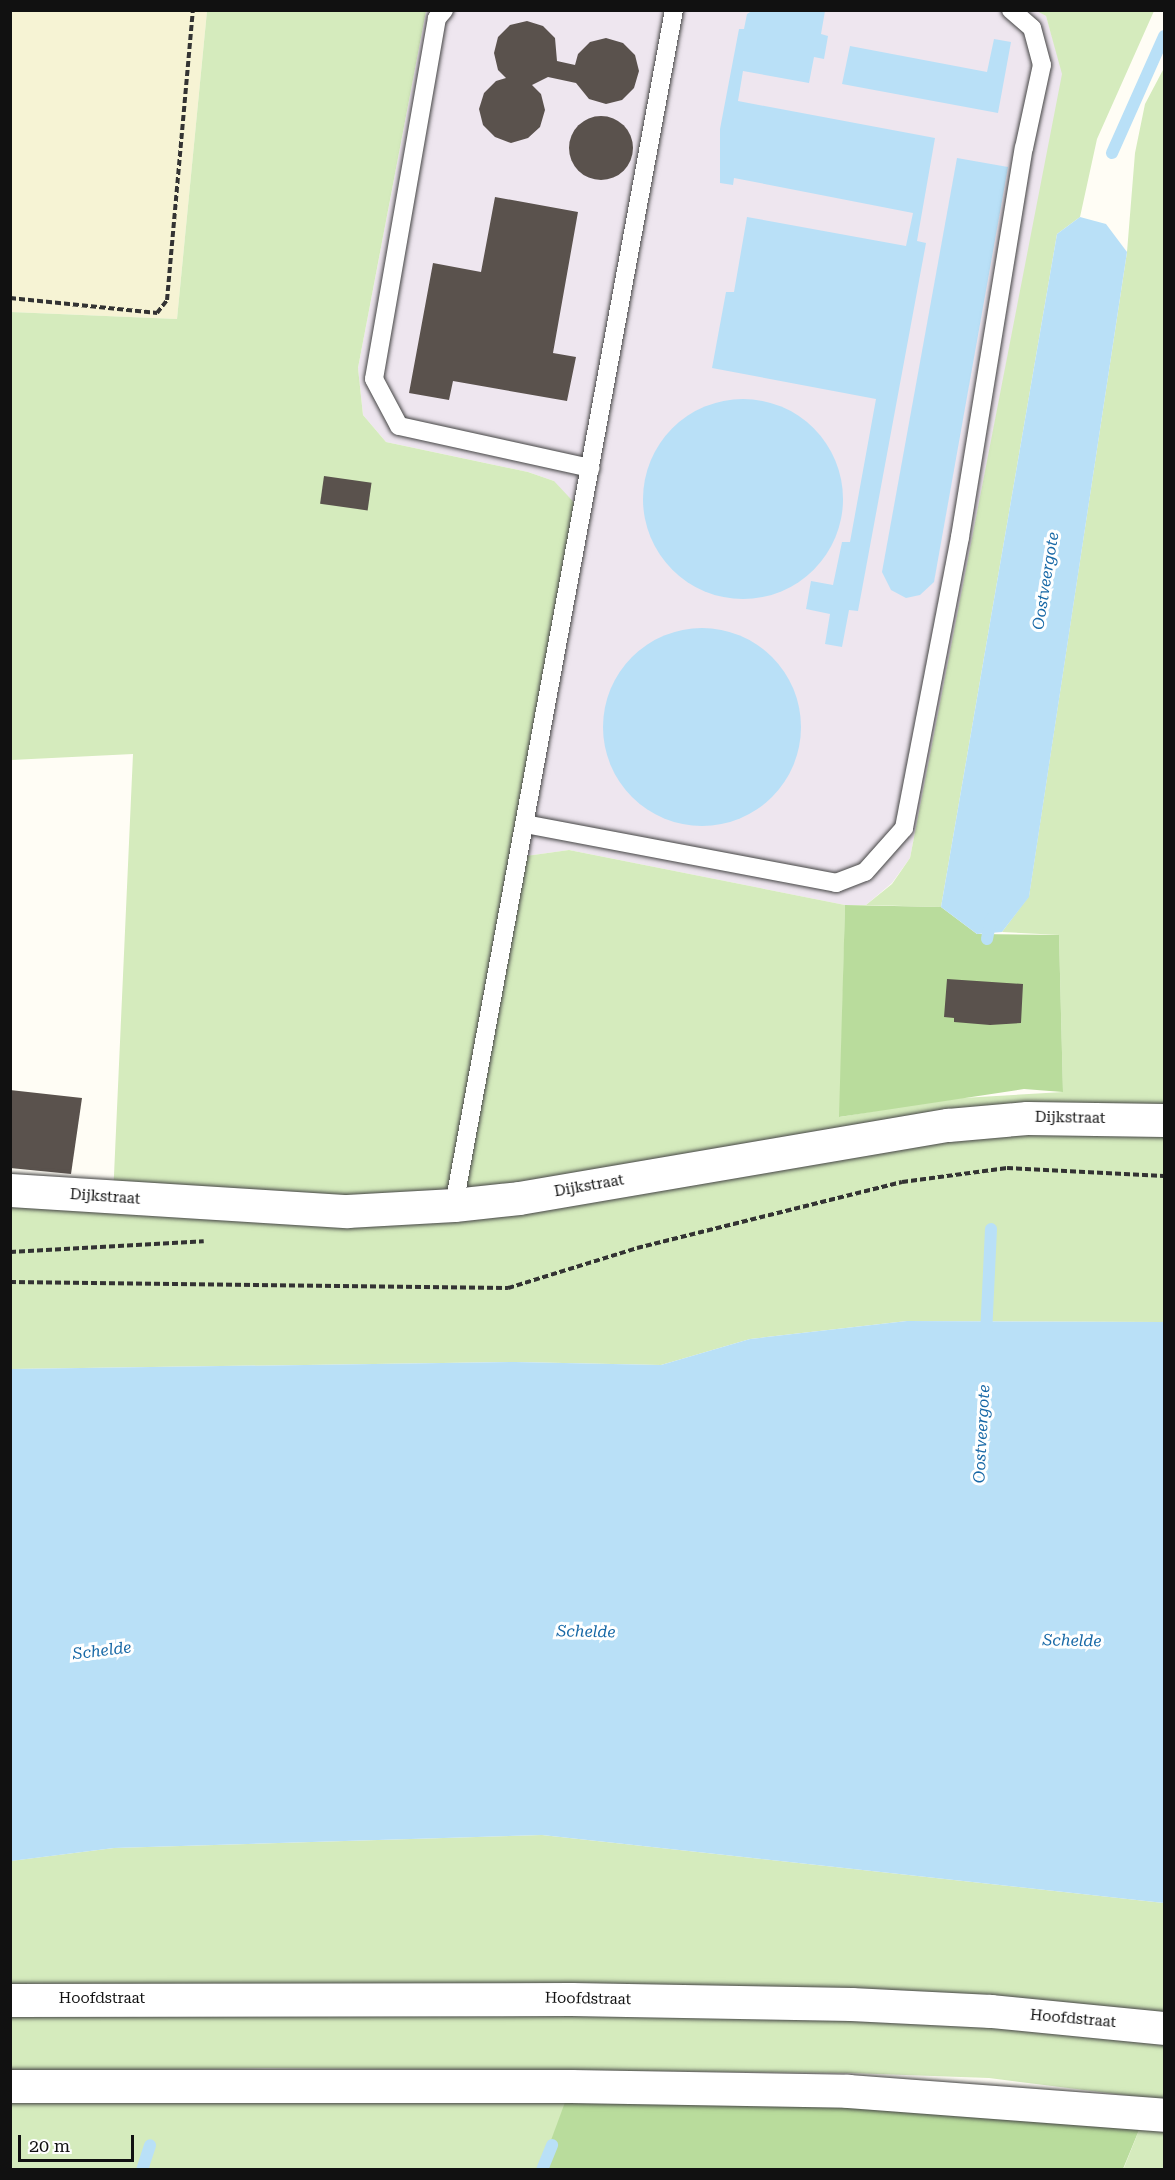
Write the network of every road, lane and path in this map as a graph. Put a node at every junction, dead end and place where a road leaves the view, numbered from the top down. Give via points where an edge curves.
1 (193, 10) edge
2 (444, 10) edge
3 (674, 10) edge
4 (1011, 10) edge
5 (10, 298) edge
6 (590, 468) junction
7 (525, 824) junction
8 (1164, 1120) edge
9 (1164, 1176) edge
10 (10, 1191) edge
11 (454, 1205) junction
12 (207, 1241) dead end
13 (10, 1252) edge
14 (10, 1282) edge
15 (10, 2000) edge
16 (1164, 2028) edge
17 (10, 2086) edge
18 (1164, 2115) edge

1 - 5 path via 166,300 157,313
2 - 6 lane via 437,18 374,379 399,426
3 - 6 lane
4 - 7 lane via 1032,28 1042,65 1024,148 960,537 904,828 865,872 836,883
6 - 7 lane
7 - 11 lane
8 - 11 street, Dijkstraat via 1027,1118 948,1125 519,1198
9 - 14 path via 1007,1168 902,1182 637,1248 508,1288
10 - 11 street, Dijkstraat via 347,1211
12 - 13 path
15 - 16 street, Hoofdstraat via 840,2003 991,2011
17 - 18 street via 571,2086 848,2091

